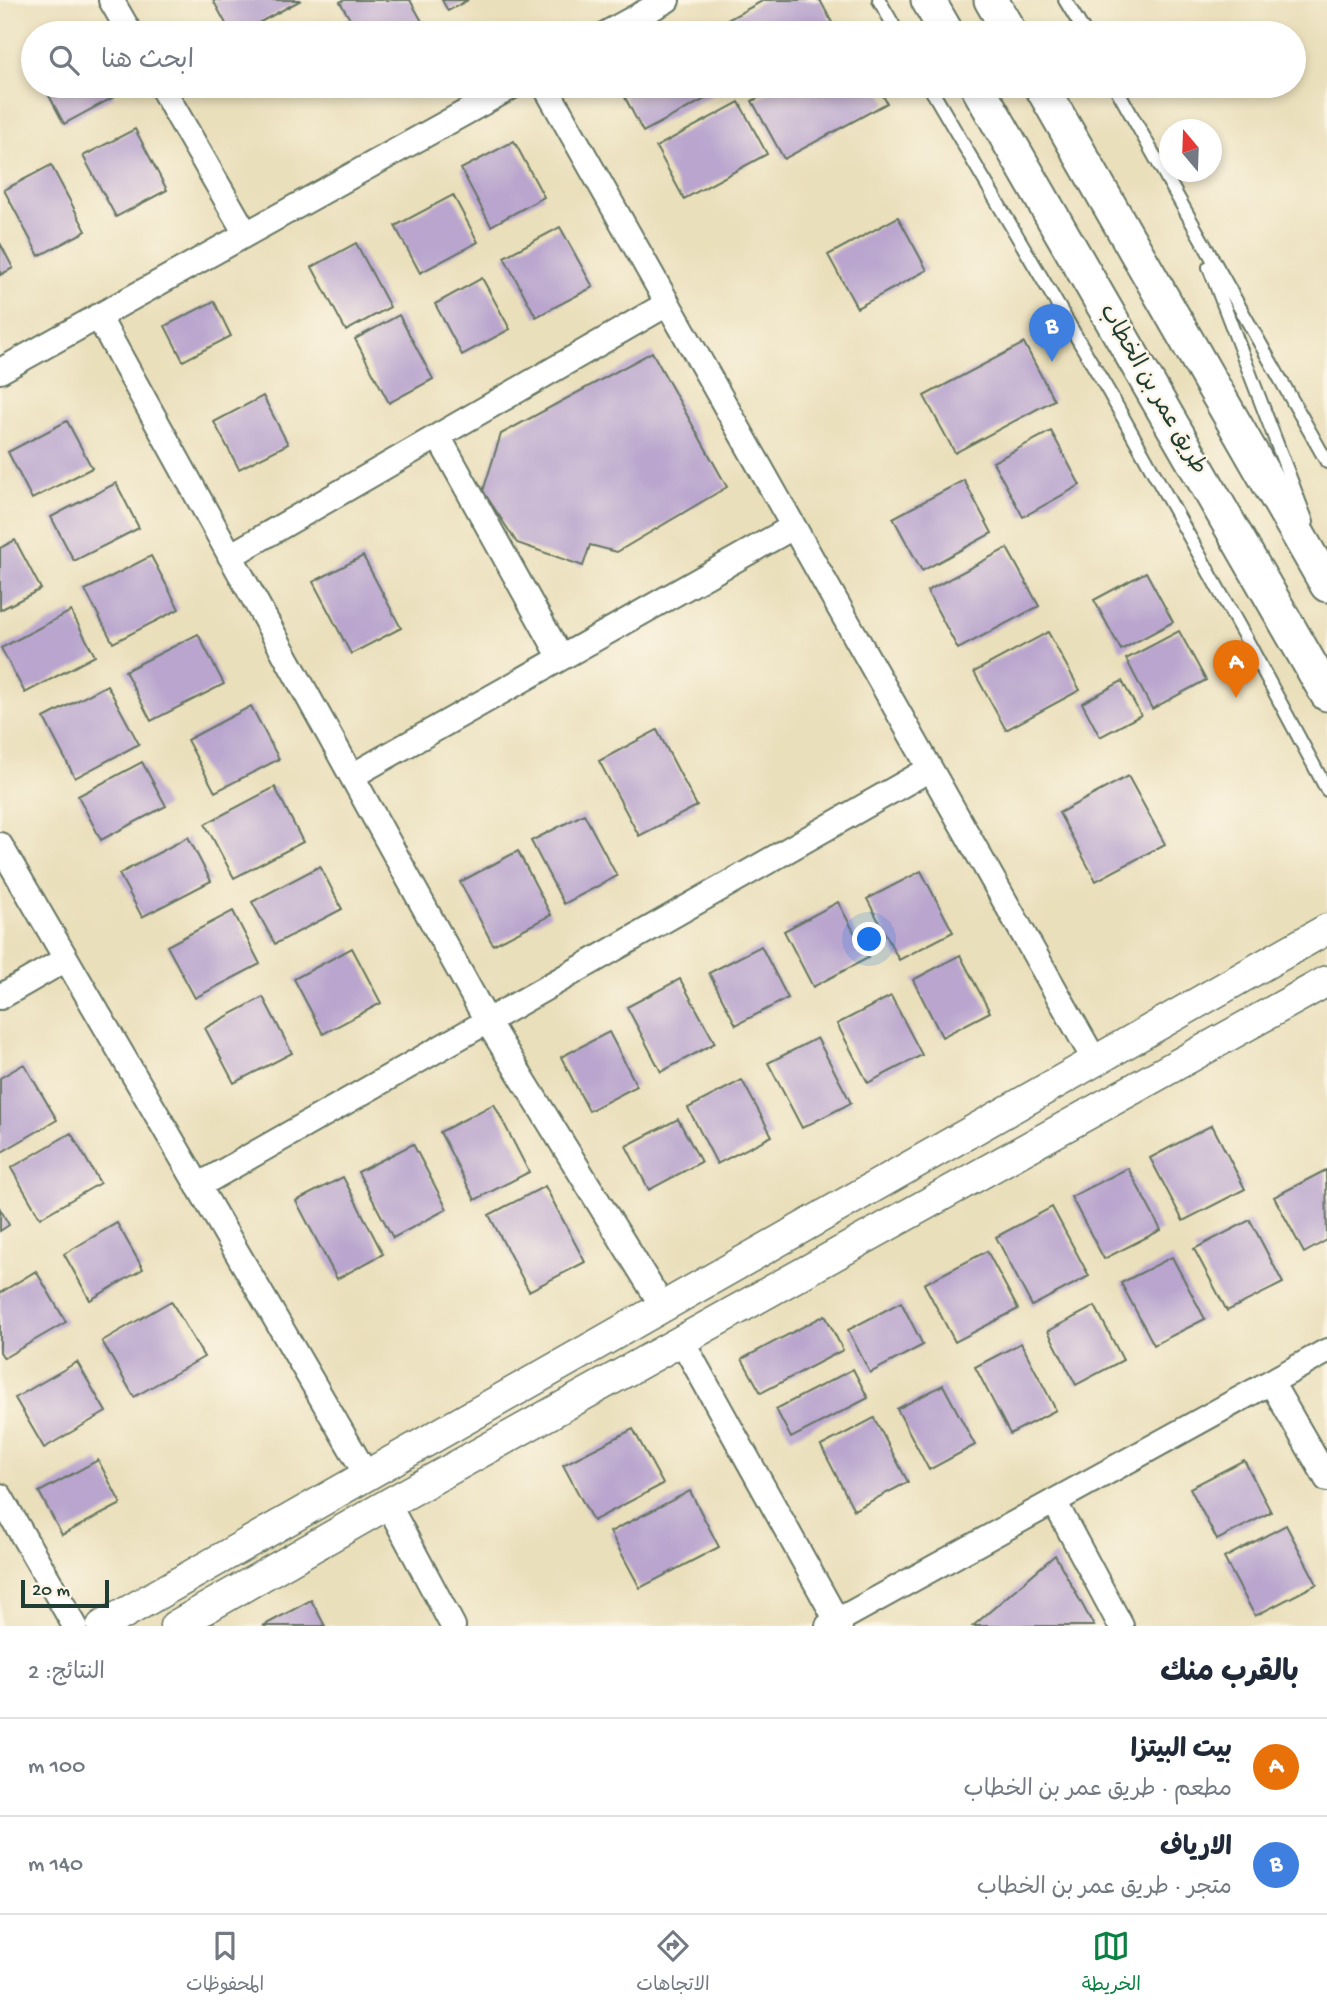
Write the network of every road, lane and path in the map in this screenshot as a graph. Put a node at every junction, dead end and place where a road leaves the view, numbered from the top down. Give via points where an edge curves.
1 (111, 0) edge
2 (667, 0) edge
3 (879, 0) edge
4 (928, 0) edge
5 (991, 0) edge
6 (1065, 0) edge
7 (123, 21) edge
8 (629, 21) edge
9 (891, 21) edge
10 (940, 21) edge
11 (1003, 21) edge
12 (1078, 21) edge
13 (167, 98) edge
14 (491, 98) edge
15 (552, 98) edge
16 (936, 98) edge
17 (984, 98) edge
18 (1048, 98) edge
19 (1122, 98) edge
20 (1195, 230) junction
21 (246, 234) junction
22 (667, 304) junction
23 (98, 316) junction
24 (0, 371) edge
25 (438, 436) junction
26 (1327, 462) edge
27 (793, 527) junction
28 (230, 555) junction
29 (1327, 574) edge
30 (1327, 585) edge
31 (561, 658) junction
32 (1327, 694) edge
33 (930, 769) junction
34 (352, 776) junction
35 (1327, 790) edge
36 (0, 845) edge
37 (1327, 929) edge
38 (66, 959) junction
39 (1327, 981) edge
40 (0, 997) edge
41 (487, 1021) junction
42 (1095, 1061) junction
43 (198, 1186) junction
44 (663, 1307) junction
45 (682, 1340) junction
46 (1327, 1351) edge
47 (1271, 1382) junction
48 (367, 1476) junction
49 (1327, 1479) edge
50 (0, 1496) edge
51 (1055, 1501) junction
52 (388, 1504) junction
53 (835, 1624) edge
54 (75, 1626) edge
55 (102, 1626) edge
56 (175, 1626) edge
57 (453, 1626) edge
58 (1121, 1626) edge

1 - 7 street
2 - 8 street
3 - 9 lane
4 - 10 main road
5 - 11 main road
6 - 12 lane
13 - 21 street
14 - 21 street
15 - 22 street
16 - 35 lane via 1110,394
17 - 32 main road, طريق عمر بن الخطاب
18 - 30 main road
19 - 20 lane
20 - 26 lane
20 - 29 lane
21 - 23 street
22 - 25 street
22 - 27 street
23 - 24 street
23 - 28 street
25 - 28 street
25 - 31 street
27 - 31 street
27 - 33 street
28 - 34 street
31 - 34 street
33 - 41 street
33 - 42 street
34 - 41 street
36 - 38 street
37 - 42 street
38 - 40 street
38 - 43 street
39 - 45 street
41 - 43 street
41 - 44 street
42 - 44 street
43 - 48 street
44 - 48 street
45 - 52 street
45 - 53 street
46 - 47 street
47 - 49 street
47 - 51 street
48 - 55 street
50 - 54 street
51 - 53 street
51 - 58 street
52 - 56 street
52 - 57 street

